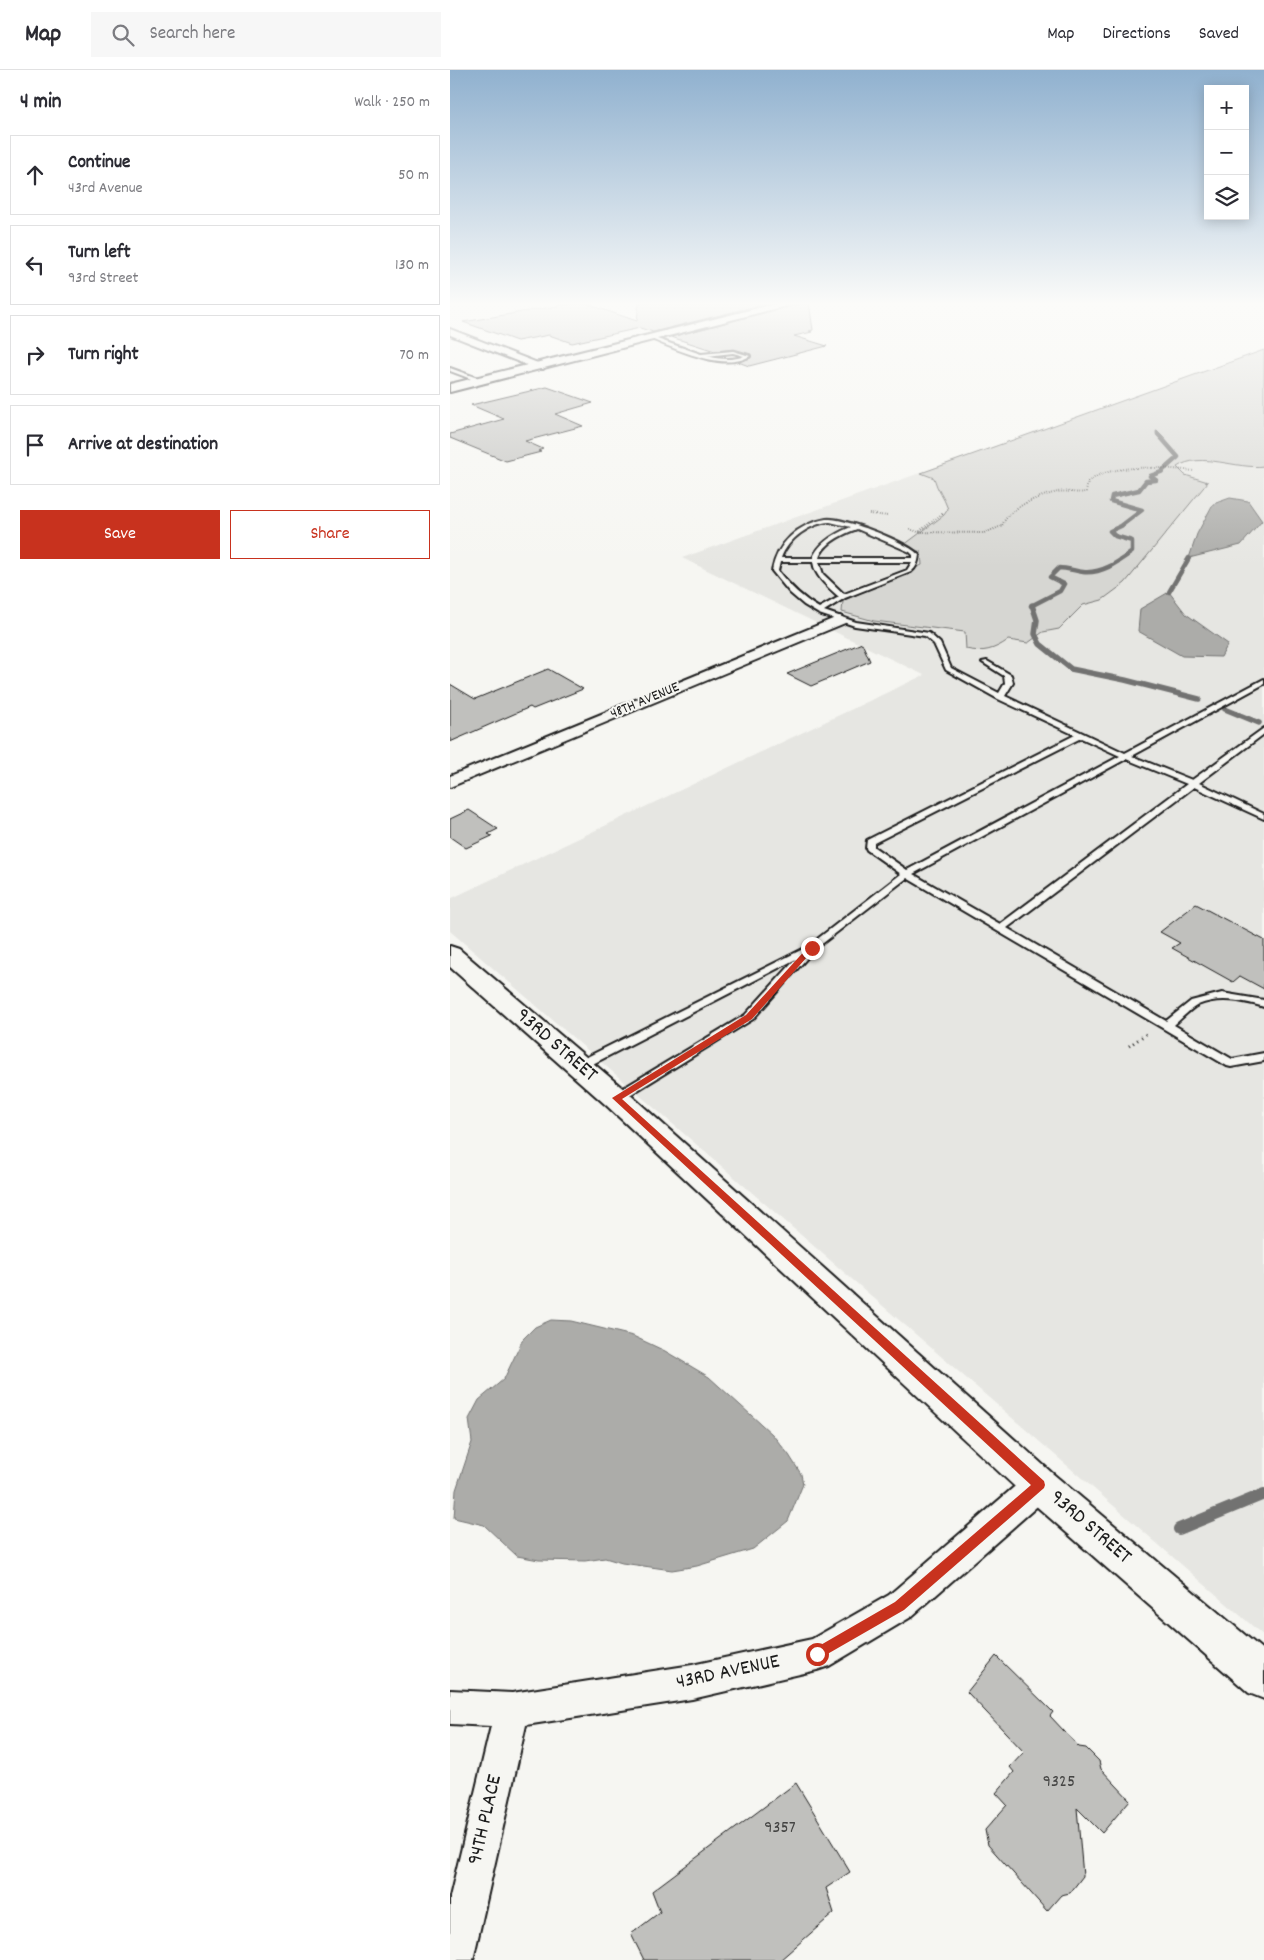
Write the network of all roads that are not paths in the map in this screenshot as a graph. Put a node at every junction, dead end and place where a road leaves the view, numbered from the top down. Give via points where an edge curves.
1 (856, 527) junction
2 (777, 560) junction
3 (817, 560) junction
4 (916, 560) junction
5 (843, 597) junction
6 (820, 610) junction
7 (840, 620) junction
8 (985, 662) dead end
9 (1264, 681) edge
10 (1000, 697) junction
11 (1264, 730) edge
12 (1080, 735) junction
13 (1126, 756) junction
14 (450, 782) edge
15 (1194, 784) junction
16 (1264, 817) edge
17 (907, 874) junction
18 (1000, 929) junction
19 (812, 948) junction
20 (450, 954) edge
21 (1264, 1004) edge
22 (1166, 1026) junction
23 (1264, 1057) edge
24 (579, 1066) junction
25 (616, 1098) junction
26 (1040, 1485) junction
27 (1264, 1678) edge
28 (450, 1707) edge
29 (512, 1710) junction
30 (454, 1960) edge

1 - 2 lane via 828,520 804,529 790,540
1 - 3 lane via 824,545
1 - 4 lane via 912,551
2 - 3 lane
2 - 6 lane via 775,571 792,592
3 - 4 lane
3 - 5 lane via 817,569
4 - 5 lane via 909,572
5 - 6 lane
6 - 7 lane
7 - 10 lane via 927,634 937,643 948,669
7 - 14 street, 48TH AVENUE
8 - 10 lane via 1007,674 1009,684
9 - 13 lane
10 - 12 lane
11 - 15 lane
12 - 13 lane
12 - 17 lane via 870,842 870,848
13 - 15 lane
13 - 17 lane
15 - 16 lane
15 - 18 lane
17 - 18 lane
17 - 19 lane
18 - 22 lane
19 - 24 lane
19 - 25 lane via 749,1017
20 - 24 street, 93RD STREET
21 - 22 lane via 1222,996 1194,1003
22 - 23 lane via 1231,1063
24 - 25 street, 93RD STREET
25 - 26 street, 93RD STREET
26 - 27 street, 93RD STREET
26 - 29 street, 43RD AVENUE via 900,1606 817,1654 692,1682
28 - 29 street, 43RD AVENUE
29 - 30 street, 94TH PLACE

